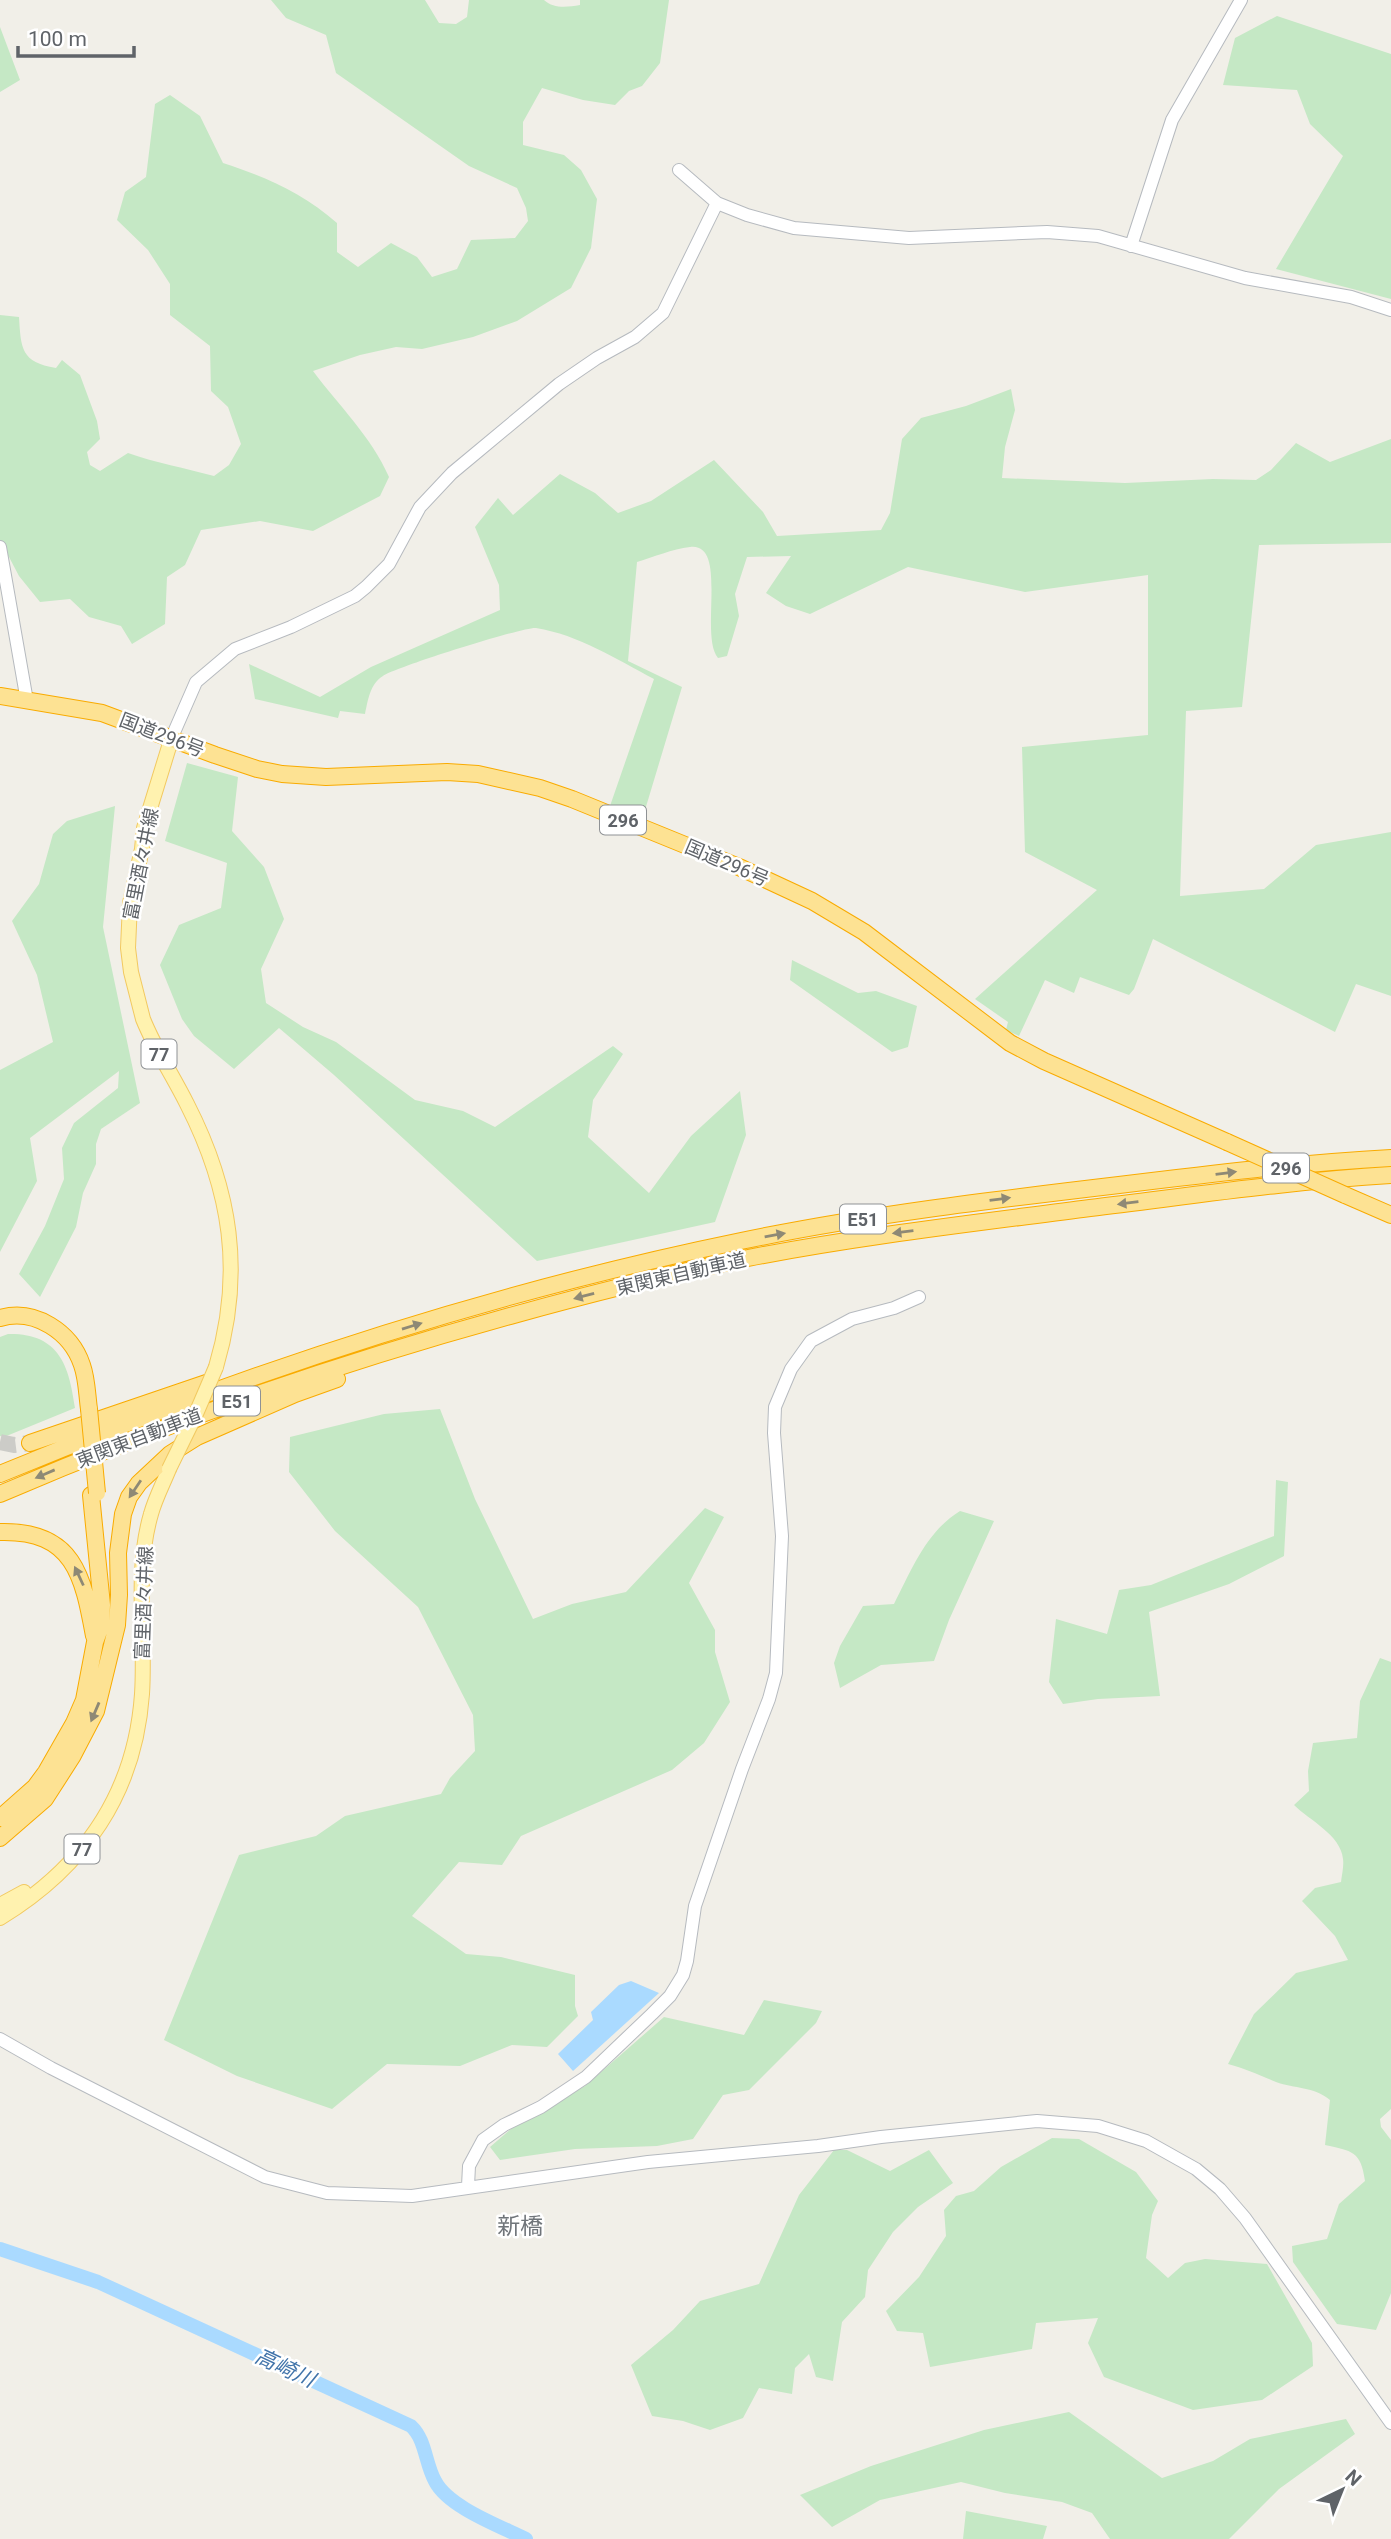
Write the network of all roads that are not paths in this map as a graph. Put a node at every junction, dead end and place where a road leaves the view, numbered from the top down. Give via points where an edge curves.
1 (1241, 0) edge
2 (678, 170) dead end
3 (717, 203) junction
4 (1131, 246) junction
5 (1391, 310) edge
6 (0, 547) edge
7 (0, 696) edge
8 (27, 701) junction
9 (172, 737) junction
10 (1391, 1158) edge
11 (1391, 1175) edge
12 (1391, 1215) edge
13 (919, 1297) dead end
14 (0, 1318) edge
15 (480, 1324) junction
16 (0, 1327) edge
17 (347, 1346) junction
18 (86, 1412) junction
19 (30, 1443) tunnel mouth
20 (0, 1474) edge
21 (0, 1494) edge
22 (0, 1532) edge
23 (103, 1644) junction
24 (131, 1755) junction
25 (0, 1818) edge
26 (0, 1838) edge
27 (0, 1905) edge
28 (0, 1917) edge
29 (0, 2039) edge
30 (468, 2186) junction
31 (1391, 2423) edge

1 - 4 street via 1172,120
2 - 3 street
3 - 4 street via 794,229 909,238 1057,233 1098,236
3 - 9 street via 663,313 635,337 559,384 452,473 420,507 389,564 355,596 235,649 196,682
4 - 5 street via 1245,278 1351,297
6 - 8 street
7 - 8 highway, 国道296号 / 296
8 - 9 highway, 国道296号 / 296 via 102,713
9 - 12 highway, 国道296号 / 296, bridge via 282,774 478,774 572,799 812,901 864,932 1010,1044
9 - 24 main road, 富里酒々井線 / 77, bridge via 144,828 130,903 128,948 143,1019 203,1138 224,1197 231,1276 216,1367 151,1513 143,1553 142,1693
17 -> 10 highway, 東関東自動車道 / E51 via 649,1262 877,1216 1228,1172
11 -> 15 highway, 東関東自動車道 / E51 via 1335,1178 879,1235 655,1278
13 - 30 street via 852,1318 811,1341 791,1369 775,1407 782,1536 776,1674 695,1906 683,1975 670,1996 586,2077 483,2140 468,2166
14 - 18 highway via 32,1318 51,1325 66,1338 82,1366
15 -> 21 highway, 東関東自動車道 / E51 via 225,1405
15 -> 23 highway via 229,1422 197,1437 148,1472 129,1497 123,1514 119,1611
16 - 18 highway via 29,1327 56,1340 72,1363
17 - 19 highway via 274,1362
17 - 20 highway, 東関東自動車道 / E51 via 158,1411
18 - 23 highway
23 -> 22 highway via 85,1587 66,1554 34,1535
23 - 25 highway via 74,1723 35,1787
23 -> 26 highway via 96,1711 72,1757 45,1799
24 - 27 main road, 富里酒々井線 / 77 via 81,1839 35,1884
24 - 28 main road, 富里酒々井線 / 77 via 114,1801 86,1844 46,1886
29 - 30 street via 277,2181 327,2193 363,2195 412,2196
30 - 31 street via 1037,2121 1098,2126 1172,2154 1220,2189

